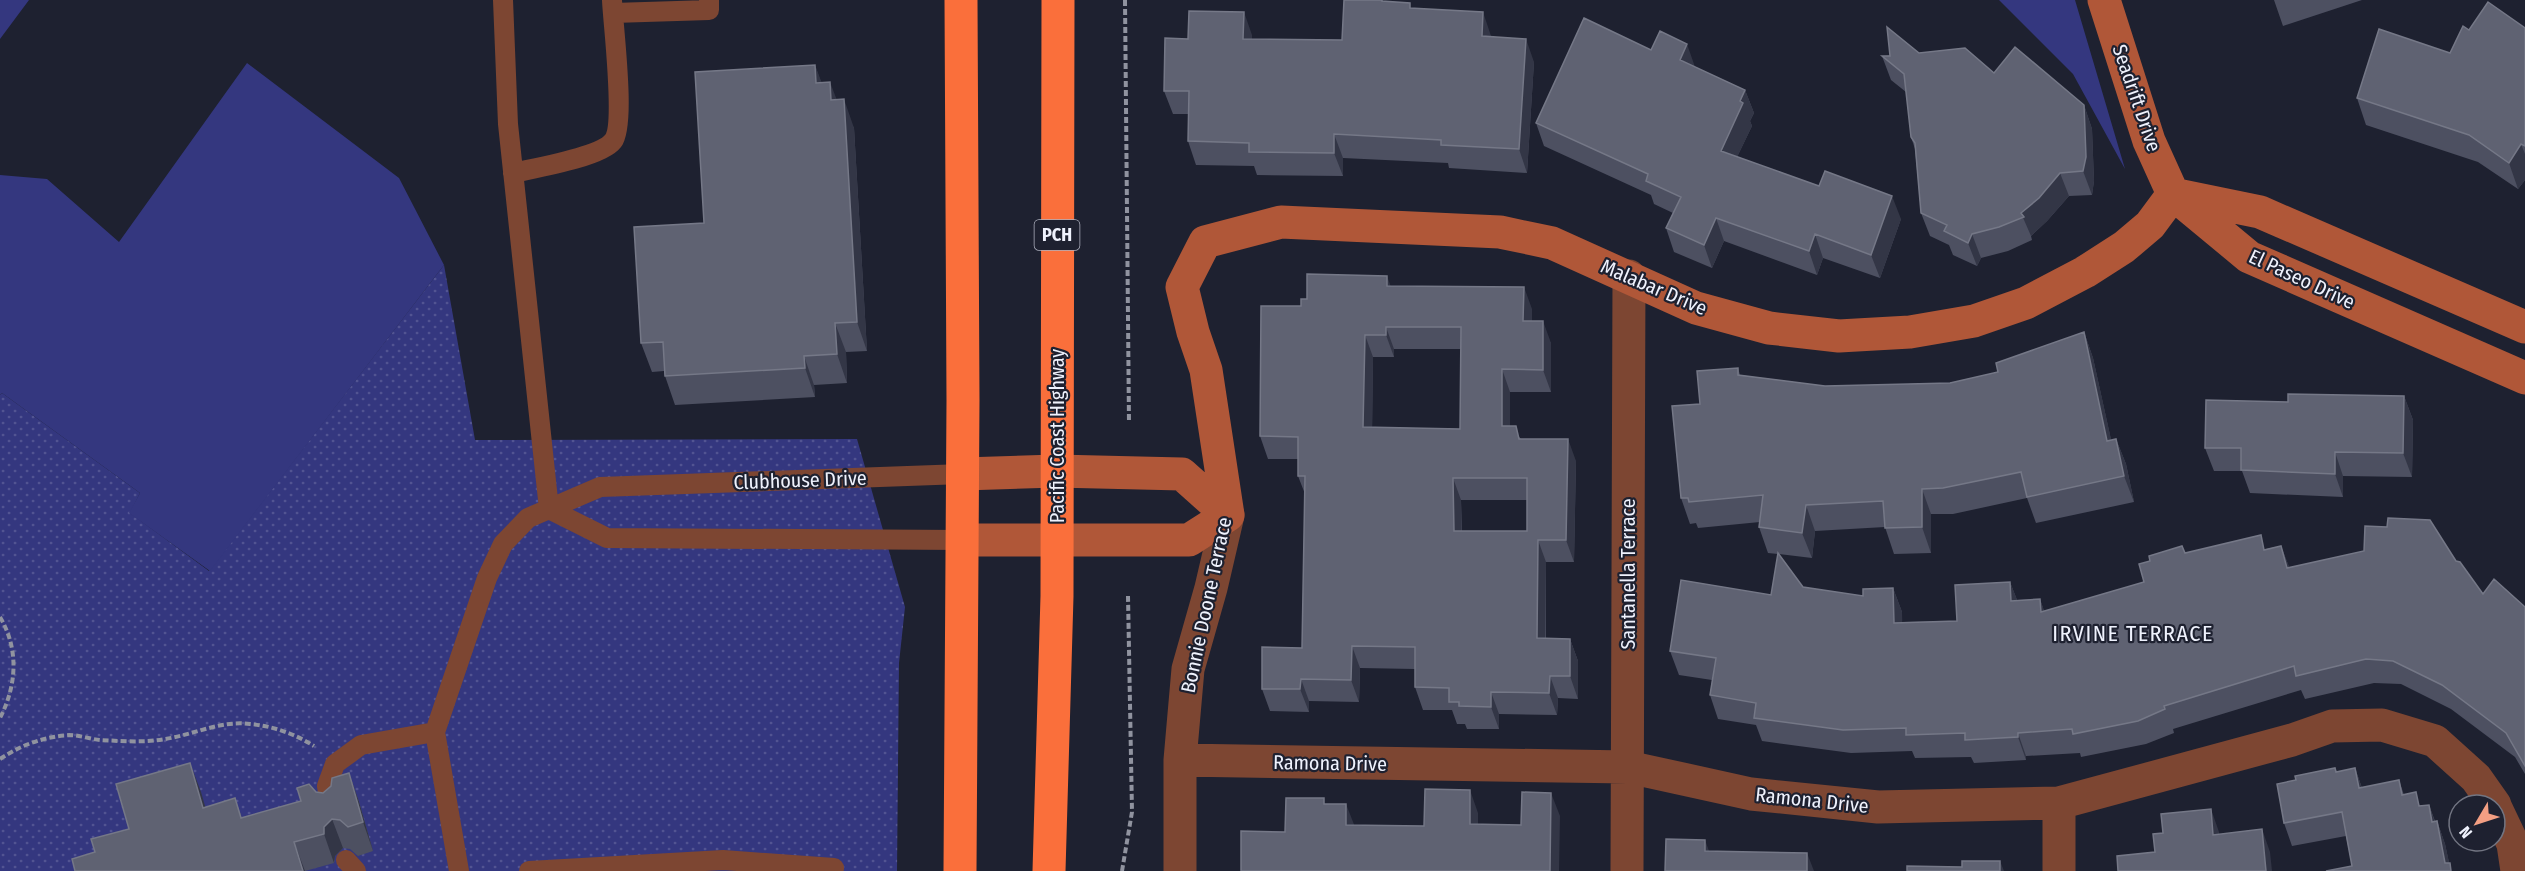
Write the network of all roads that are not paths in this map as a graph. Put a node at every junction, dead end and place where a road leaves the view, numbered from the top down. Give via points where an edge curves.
1 (503, 0) edge
2 (709, 0) edge
3 (961, 0) edge
4 (1058, 0) edge
5 (2104, 0) edge
6 (612, 6) edge
7 (513, 173) junction
8 (2173, 194) junction
9 (1205, 242) joint
10 (1629, 276) junction
11 (2525, 327) edge
12 (2525, 378) edge
13 (1056, 471) junction
14 (963, 474) junction
15 (549, 509) junction
16 (1228, 515) junction
17 (1058, 539) junction
18 (963, 540) junction
19 (435, 732) junction
20 (1180, 760) junction
21 (1628, 767) junction
22 (2487, 793) edge
23 (2060, 803) junction
24 (331, 810) edge
25 (2507, 831) edge
26 (834, 868) dead end
27 (459, 871) edge
28 (529, 871) edge
29 (960, 871) edge
30 (1049, 871) edge
31 (1180, 871) edge
32 (1627, 871) edge
33 (2059, 871) edge
34 (2517, 871) edge

1 - 7 lane
2 - 6 lane via 709,10
3 - 14 highway
4 - 13 highway, Pacific Coast Highway / PCH
5 - 8 street, Seadrift Drive via 2150,141
6 - 7 lane via 620,121 614,141 595,153
7 - 15 lane
8 - 10 street, Malabar Drive via 2150,225 2124,247 2026,303 1974,321 1910,332 1839,336 1769,328 1696,308
8 - 11 street via 2260,212
8 - 12 street, El Paseo Drive via 2249,257
9 - 10 street, Malabar Drive via 1281,222 1500,232 1552,243
9 - 16 street, Bonnie Doone Terrace via 1182,287 1206,370
10 - 21 street, Santanella Terrace
13 - 14 street, Clubhouse Drive
13 - 16 street via 1182,474
13 - 17 highway, Pacific Coast Highway / PCH
14 - 15 lane, Clubhouse Drive via 600,487
14 - 18 highway
15 - 18 lane via 607,538
15 - 19 lane, Clubhouse Drive via 528,518 503,544 487,578
16 - 17 street via 1189,540
16 - 20 street, Bonnie Doone Terrace via 1188,669
17 - 18 street
17 - 30 highway, Pacific Coast Highway / PCH
18 - 29 highway
19 - 24 lane via 361,745 335,764 327,786
19 - 27 lane, Clubhouse Drive
20 - 21 street, Ramona Drive
20 - 31 street, Bonnie Doone Terrace
21 - 23 street, Ramona Drive via 1751,794 1878,807
21 - 32 street, Santanella Terrace
22 - 23 street, Ramona Drive via 2476,778 2435,741 2382,725 2332,726
23 - 33 street
25 - 34 street
26 - 28 lane via 723,860

